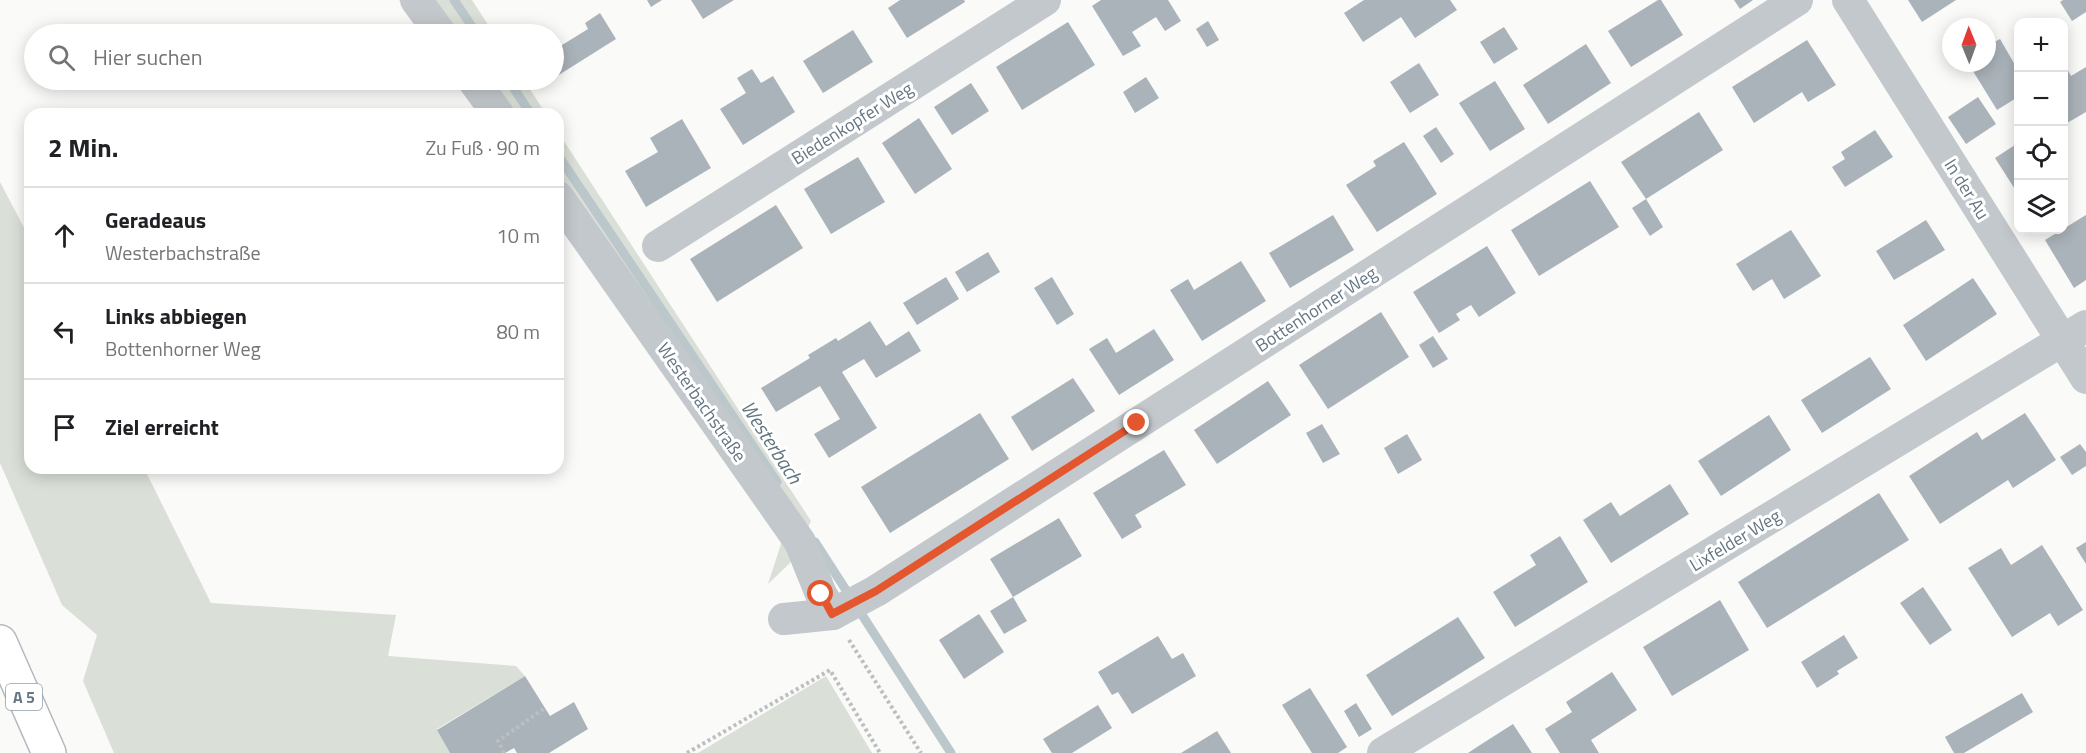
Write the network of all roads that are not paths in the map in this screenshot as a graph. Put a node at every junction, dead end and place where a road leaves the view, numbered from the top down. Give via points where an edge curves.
1 (416, 0) edge
2 (1045, 0) edge
3 (1797, 0) edge
4 (1848, 0) edge
5 (434, 24) edge
6 (480, 90) edge
7 (494, 108) edge
8 (564, 206) edge
9 (658, 246) dead end
10 (2074, 333) edge
11 (2086, 378) edge
12 (837, 612) junction
13 (784, 619) dead end
14 (0, 642) edge
15 (49, 753) edge
16 (1383, 753) edge

1 - 5 street
2 - 9 street, Biedenkopfer Weg
3 - 12 street, Bottenhorner Weg via 876,591
4 - 10 street, In der Au
6 - 7 street
8 - 12 street, Westerbachstraße via 801,543 821,594
10 - 11 street, In der Au
10 - 16 street, Lixfelder Weg
12 - 13 street
14 - 15 highway, A 5

